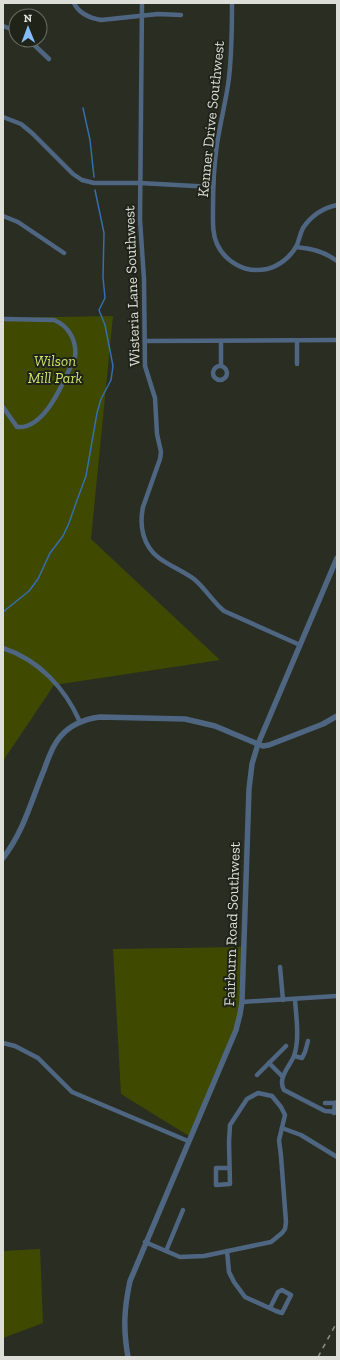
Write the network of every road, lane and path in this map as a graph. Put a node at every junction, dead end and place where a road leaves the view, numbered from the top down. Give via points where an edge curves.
1 (74, 3) edge
2 (142, 3) edge
3 (232, 3) edge
4 (181, 15) dead end
5 (142, 16) junction
6 (38, 48) edge
7 (50, 59) dead end
8 (3, 116) edge
9 (140, 183) junction
10 (214, 187) junction
11 (337, 205) edge
12 (3, 216) edge
13 (296, 247) junction
14 (64, 253) dead end
15 (337, 261) edge
16 (3, 320) edge
17 (297, 340) junction
18 (337, 340) edge
19 (145, 341) junction
20 (221, 341) junction
21 (297, 364) dead end
22 (221, 366) dead end
23 (3, 407) edge
24 (337, 558) edge
25 (300, 645) junction
26 (3, 648) edge
27 (337, 716) edge
28 (80, 722) junction
29 (258, 744) junction
30 (3, 858) edge
31 (280, 967) dead end
32 (337, 996) edge
33 (296, 999) junction
34 (283, 1000) junction
35 (242, 1002) junction
36 (308, 1040) dead end
37 (3, 1043) edge
38 (286, 1046) dead end
39 (294, 1056) junction
40 (269, 1063) junction
41 (257, 1075) dead end
42 (283, 1077) junction
43 (336, 1102) edge
44 (325, 1103) dead end
45 (335, 1112) edge
46 (282, 1128) junction
47 (188, 1142) junction
48 (337, 1157) edge
49 (229, 1168) junction
50 (183, 1210) dead end
51 (145, 1242) junction
52 (166, 1251) junction
53 (227, 1251) junction
54 (270, 1308) junction
55 (128, 1357) edge

1 - 5 street via 83,14 101,20
2 - 5 street, Wisteria Lane Southwest
3 - 10 street, Kenner Drive Southwest via 229,76 217,146
4 - 5 street
5 - 9 street, Wisteria Lane Southwest
6 - 7 street
8 - 9 street via 21,124 82,180
9 - 10 street
9 - 19 street, Wisteria Lane Southwest
10 - 13 street, Kenner Drive Southwest via 214,235 219,249 232,262 249,269 267,269 284,261
11 - 13 street, Kenner Drive Southwest via 322,210 310,218
12 - 14 street via 18,222
13 - 15 street via 312,249
16 - 23 street via 61,322 75,341 76,349 75,357 53,402 39,418 28,426 17,426
17 - 18 street
17 - 20 street
17 - 21 street
19 - 20 street
19 - 25 street, Wisteria Lane Southwest via 145,366 155,398 161,452 142,514 142,529 146,542 159,558 195,580 224,611
20 - 22 street
24 - 25 street, Fairburn Road Southwest
25 - 29 street, Fairburn Road Southwest
26 - 28 street via 25,657 45,671 66,698
27 - 29 street via 269,745
28 - 29 street via 100,717 185,719 215,726
28 - 30 street via 65,732 54,746 25,821
29 - 35 street, Fairburn Road Southwest via 249,789
31 - 34 street
32 - 33 street
33 - 34 street
33 - 39 street via 297,1037
34 - 35 street
35 - 47 street, Fairburn Road Southwest via 236,1030
36 - 39 street via 302,1058
37 - 47 street via 38,1058 72,1092
38 - 40 street
39 - 42 street
40 - 41 street
40 - 42 street
42 - 45 street via 284,1090 325,1111
43 - 44 street
43 - 45 street
46 - 48 street via 301,1135
46 - 49 street via 285,1115 274,1098 258,1093 247,1099 230,1125
46 - 53 street via 278,1140 285,1229 271,1242
47 - 51 street, Fairburn Road Southwest
49 - 49 street via 230,1184 216,1185 216,1168
50 - 52 street
51 - 52 street
51 - 55 street, Fairburn Road Southwest via 130,1281 125,1303 124,1325
52 - 53 street via 180,1257 204,1256
53 - 54 street via 228,1272 245,1297
54 - 54 street via 282,1313 291,1295 282,1290 278,1292

